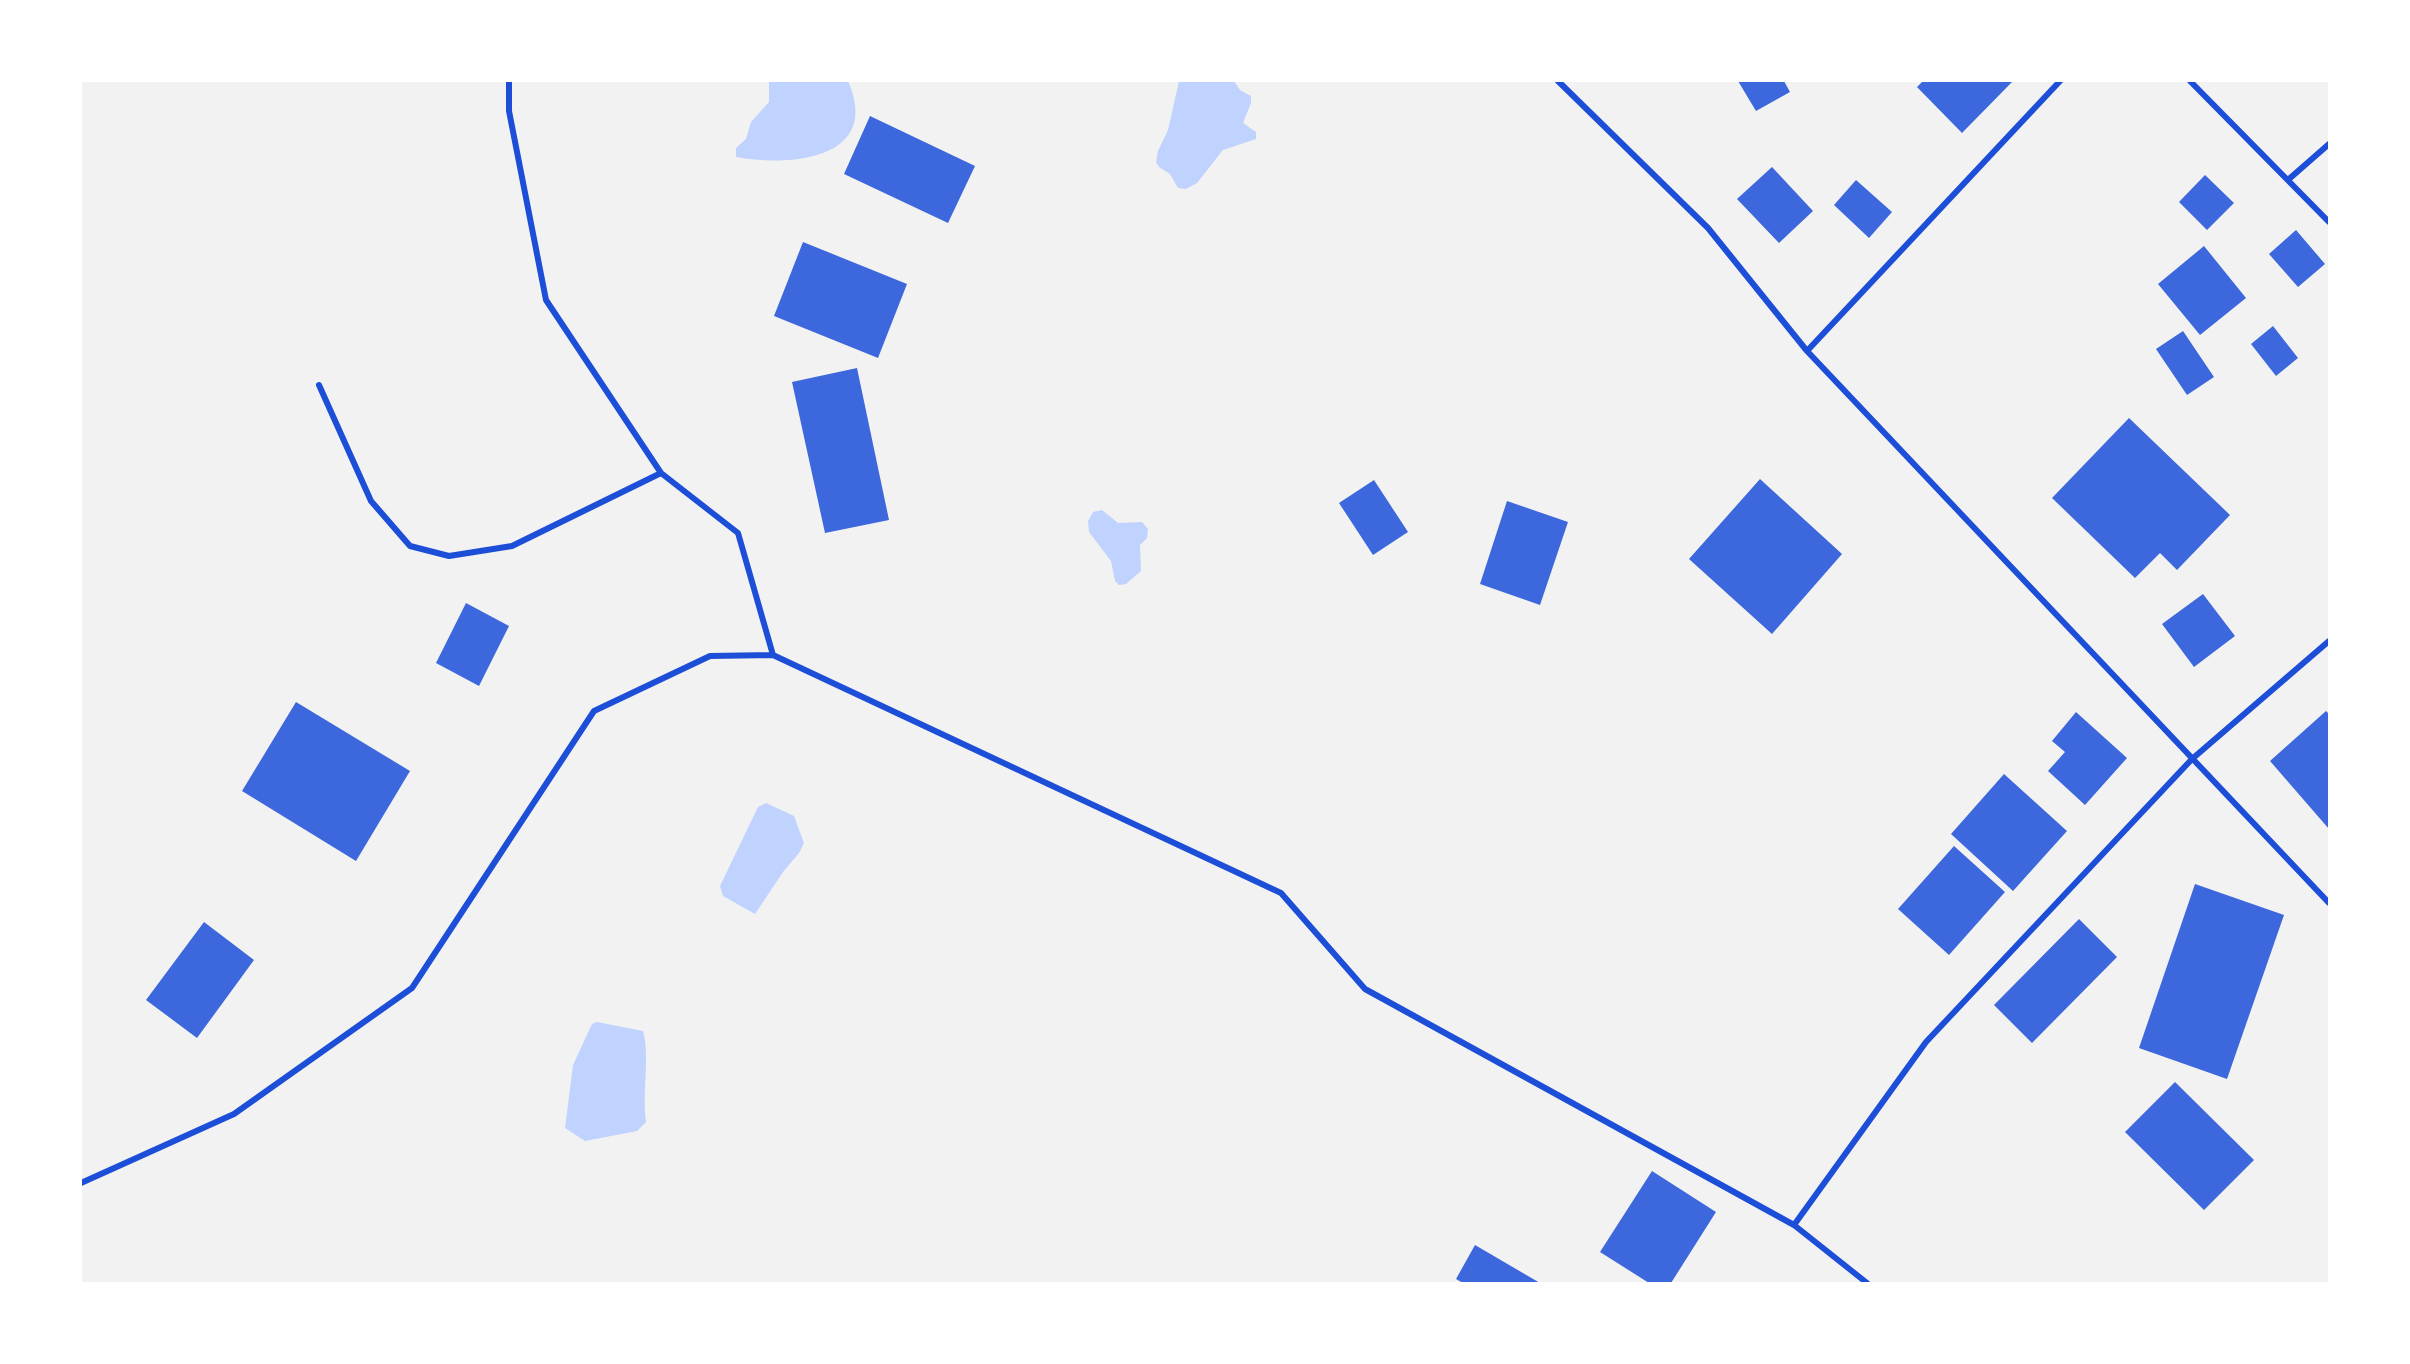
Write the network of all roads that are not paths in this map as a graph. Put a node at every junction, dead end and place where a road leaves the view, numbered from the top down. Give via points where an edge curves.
1 (509, 81) edge
2 (1558, 81) edge
3 (2060, 81) edge
4 (2190, 81) edge
5 (2329, 144) edge
6 (2289, 179) junction
7 (2329, 222) edge
8 (1807, 351) junction
9 (319, 385) dead end
10 (661, 473) junction
11 (2329, 641) edge
12 (773, 655) junction
13 (2192, 759) junction
14 (2329, 903) edge
15 (81, 1183) edge
16 (1794, 1225) junction
17 (1867, 1283) edge

1 - 10 street via 510,111 546,300
2 - 8 street via 1708,228
3 - 8 street
4 - 6 street
5 - 6 street
6 - 7 street
8 - 13 street
9 - 10 street via 371,501 410,546 449,556 512,546
10 - 12 street via 738,533
11 - 13 street
12 - 15 street via 710,656 594,711 412,988 234,1114
12 - 16 street via 1281,893 1365,989
13 - 14 street
13 - 16 street via 1926,1042
16 - 17 street

